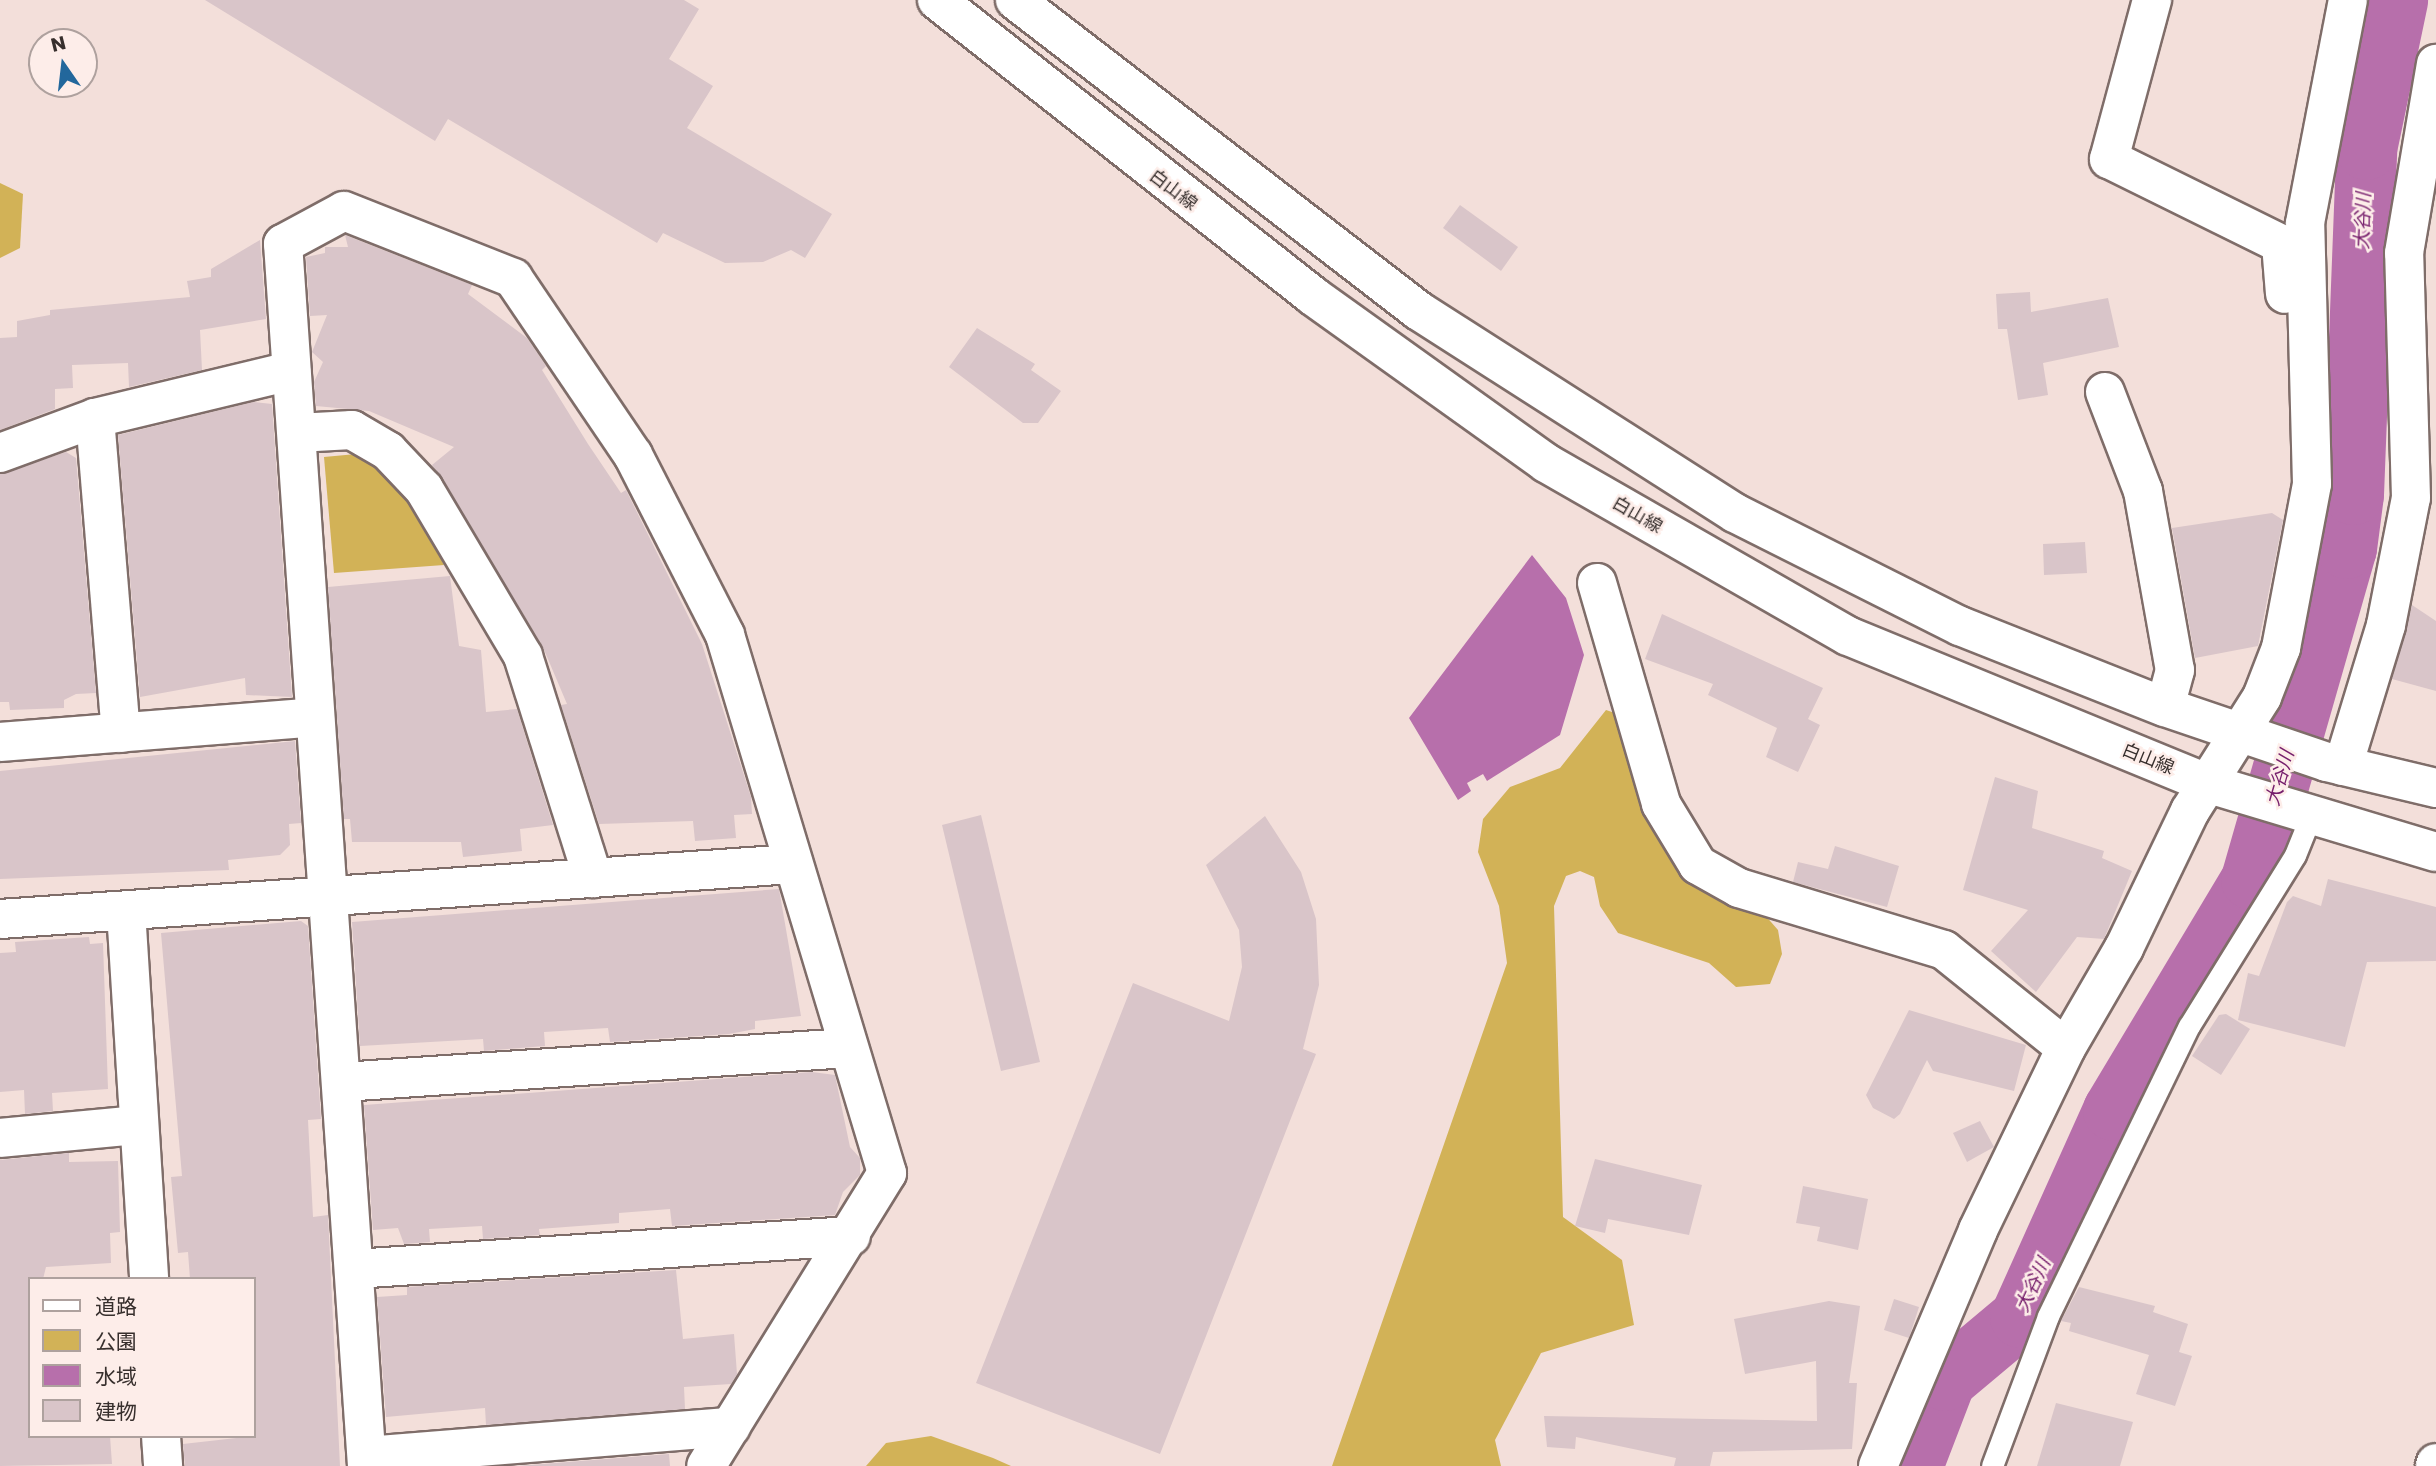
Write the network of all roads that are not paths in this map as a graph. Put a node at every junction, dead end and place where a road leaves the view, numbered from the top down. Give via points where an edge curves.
1 (937, 0) edge
2 (1015, 0) edge
3 (2152, 0) edge
4 (2348, 0) edge
5 (2436, 64) edge
6 (291, 371) junction
7 (2105, 392) dead end
8 (2312, 407) junction
9 (95, 418) junction
10 (298, 433) junction
11 (0, 453) edge
12 (1597, 583) dead end
13 (2165, 707) junction
14 (316, 717) junction
15 (121, 733) junction
16 (2246, 735) junction
17 (0, 742) edge
18 (2335, 764) junction
19 (2215, 786) junction
20 (2436, 788) edge
21 (2305, 816) junction
22 (2436, 852) edge
23 (793, 864) junction
24 (593, 878) junction
25 (327, 898) junction
26 (125, 911) junction
27 (0, 919) edge
28 (847, 1048) junction
29 (2066, 1048) junction
30 (342, 1082) junction
31 (138, 1125) junction
32 (0, 1138) edge
33 (851, 1236) junction
34 (354, 1269) junction
35 (149, 1277) edge
36 (731, 1427) junction
37 (161, 1438) edge
38 (367, 1461) edge
39 (163, 1466) edge
40 (706, 1466) edge
41 (1878, 1466) edge
42 (1992, 1466) edge

1 - 19 street, 白山線 via 1302,288 1546,463 1848,636
2 - 13 street via 1419,311 1587,424 1847,572 1960,626
3 - 8 street via 2109,159 2281,244 2291,365
4 - 8 street via 2305,223
5 - 18 street via 2404,253 2411,498 2386,625
6 - 9 street
6 - 10 street
6 - 23 street via 283,244 344,211 513,278 633,455 713,606
7 - 13 street via 2143,491 2175,670
8 - 16 street via 2312,484 2281,648
9 - 11 street
9 - 15 street
10 - 14 street
10 - 24 street via 352,430 388,451 424,489 523,656
12 - 29 street via 1661,804 1698,865 1739,888 1944,950
13 - 16 street
14 - 15 street
14 - 25 street
15 - 17 street
16 - 18 street
16 - 19 street
18 - 20 street
19 - 21 street, 白山線
19 - 29 street
21 - 22 street, 白山線
21 - 42 lane via 2295,855 2189,1027 2048,1316
23 - 24 street
23 - 28 street
24 - 25 street
25 - 26 street
25 - 30 street
26 - 27 street
26 - 31 street
28 - 30 street
28 - 33 street via 887,1173
29 - 41 street via 1978,1230
30 - 34 street
31 - 32 street
31 - 35 street
33 - 34 street
33 - 36 street
34 - 38 street
36 - 38 street
36 - 40 street
37 - 39 street

